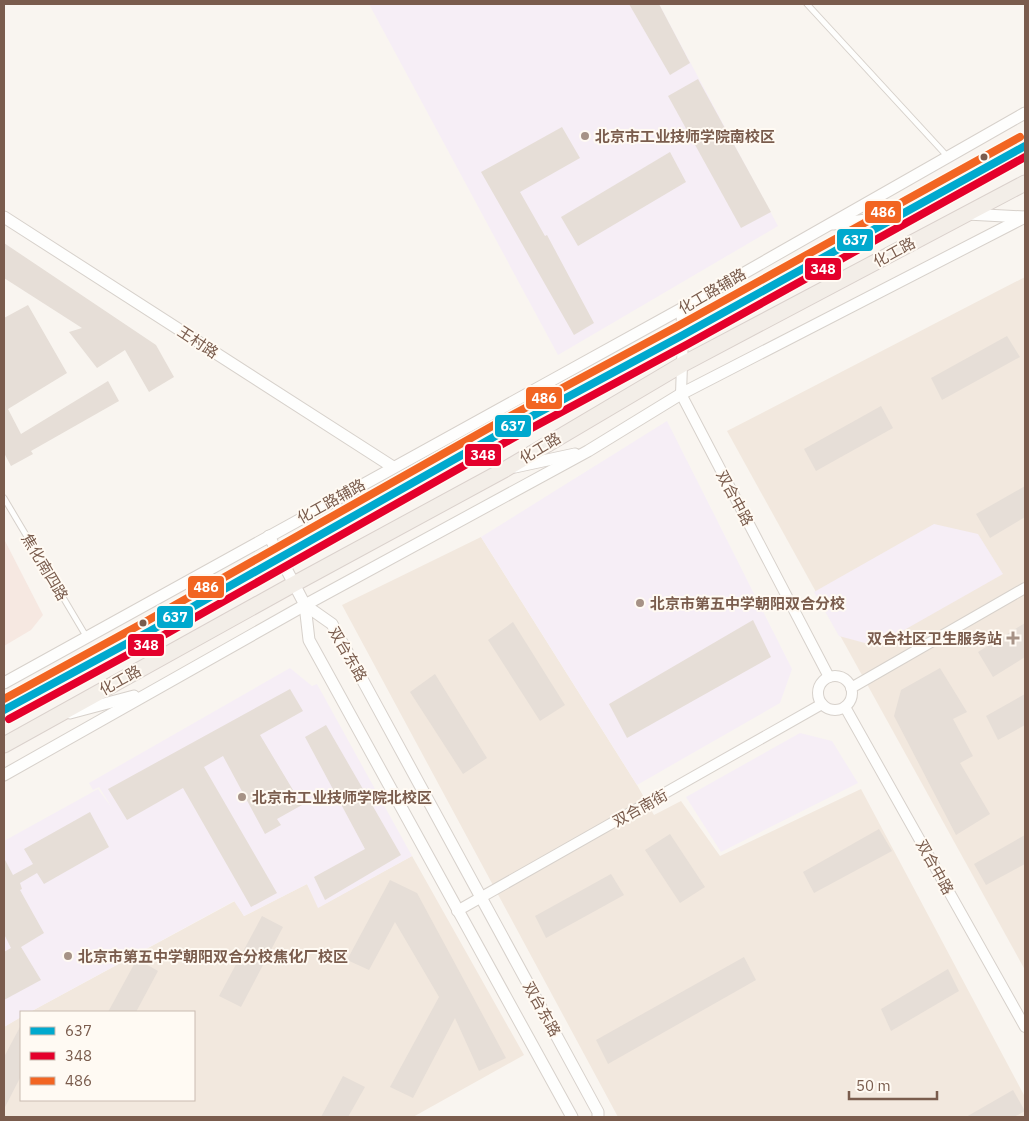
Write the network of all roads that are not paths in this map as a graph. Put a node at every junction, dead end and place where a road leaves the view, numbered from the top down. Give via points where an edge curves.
1 (807, 4) edge
2 (1025, 113) edge
3 (1025, 146) edge
4 (947, 156) junction
5 (1025, 183) edge
6 (967, 214) junction
7 (899, 216) junction
8 (4, 217) edge
9 (1025, 217) edge
10 (826, 225) junction
11 (681, 309) junction
12 (684, 335) junction
13 (683, 364) junction
14 (681, 394) junction
15 (588, 450) junction
16 (393, 466) junction
17 (504, 470) junction
18 (4, 498) edge
19 (268, 536) junction
20 (280, 557) junction
21 (294, 584) junction
22 (1025, 588) edge
23 (305, 605) junction
24 (86, 636) junction
25 (829, 677) junction
26 (4, 683) edge
27 (851, 688) junction
28 (151, 691) junction
29 (822, 704) junction
30 (845, 707) junction
31 (4, 710) edge
32 (54, 717) junction
33 (4, 745) edge
34 (4, 775) edge
35 (481, 897) junction
36 (457, 911) junction
37 (1025, 1027) edge
38 (572, 1117) edge
39 (598, 1117) edge

1 - 4 lane
2 - 4 street, 化工路辅路
3 - 7 main road, 化工路
4 - 10 street, 化工路辅路
5 - 6 main road, 化工路
6 - 9 street
6 - 13 main road, 化工路
7 - 10 street
7 - 12 main road, 化工路
8 - 16 street, 王村路
9 - 14 street
10 - 11 street, 化工路辅路
11 - 12 street
11 - 16 street, 化工路辅路
12 - 13 street
12 - 20 main road, 化工路
13 - 14 street
13 - 17 main road, 化工路
14 - 15 street
14 - 25 street, 双合中路
15 - 17 street
15 - 23 street
16 - 19 street, 化工路辅路
17 - 21 main road, 化工路
18 - 24 lane, 焦化南四路
19 - 20 street
19 - 24 street, 化工路辅路
20 - 21 street
20 - 31 main road, 化工路
21 - 23 street
21 - 32 main road, 化工路
22 - 27 street
23 - 28 street
23 - 35 street, 双台东路 via 332,624
23 - 36 street, 双台东路 via 310,640
24 - 26 street, 化工路辅路
25 - 27 street via 840,677
25 - 29 street via 819,689
27 - 30 street via 852,698
28 - 32 street
28 - 34 street
29 - 30 street via 831,710
29 - 35 street, 双合南街
30 - 37 street, 双合中路
32 - 33 main road, 化工路
35 - 36 street, 双合南街
35 - 39 street, 双台东路
36 - 38 street, 双台东路

